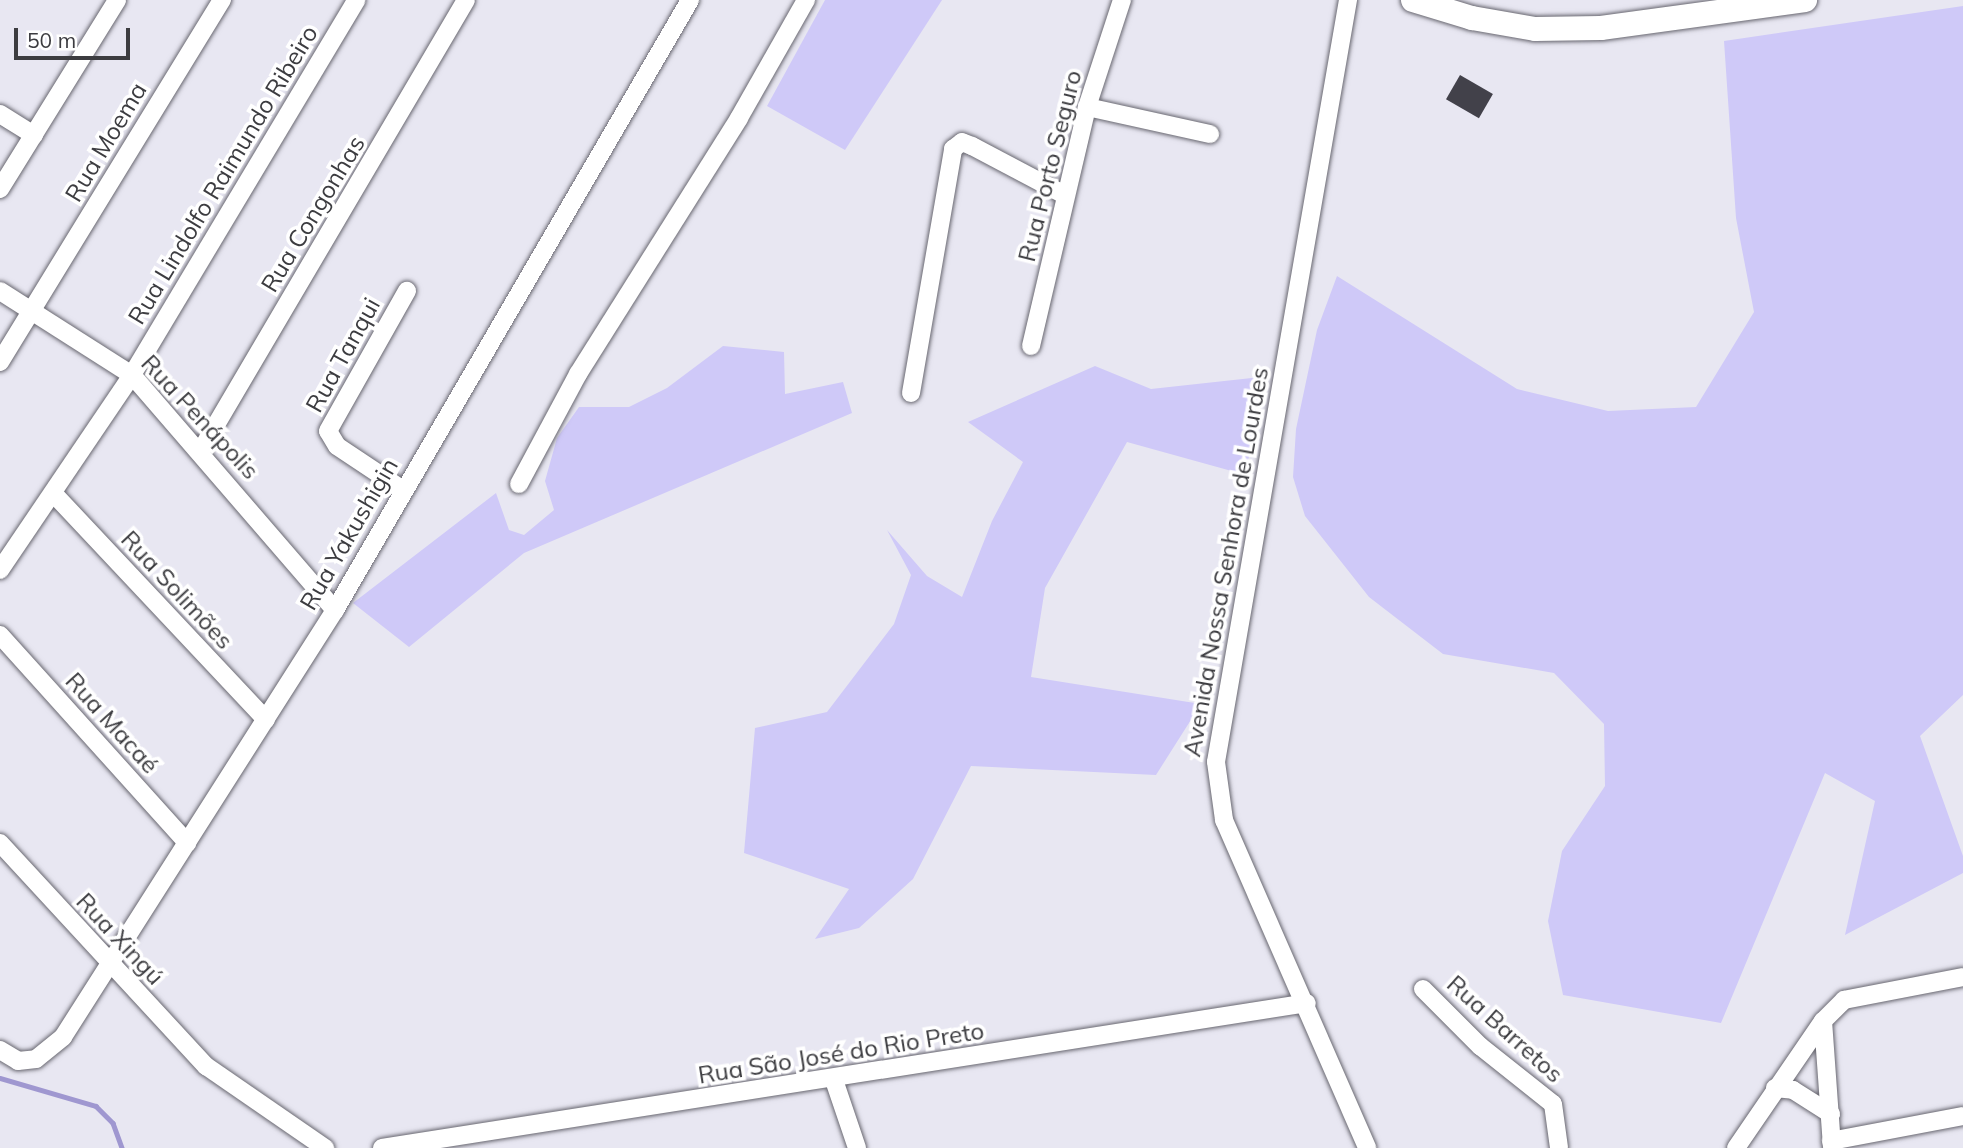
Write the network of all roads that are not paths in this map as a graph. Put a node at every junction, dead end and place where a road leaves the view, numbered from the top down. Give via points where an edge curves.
1 (222, 0) edge
2 (356, 0) edge
3 (466, 0) edge
4 (690, 0) edge
5 (806, 0) edge
6 (1122, 0) edge
7 (1348, 0) edge
8 (1413, 0) edge
9 (1805, 0) edge
10 (114, 1) edge
11 (1087, 107) junction
12 (0, 114) edge
13 (1210, 134) dead end
14 (34, 135) junction
15 (0, 189) edge
16 (1065, 195) junction
17 (0, 291) edge
18 (407, 291) dead end
19 (33, 310) junction
20 (1031, 346) dead end
21 (0, 362) edge
22 (132, 375) junction
23 (911, 393) dead end
24 (200, 452) junction
25 (519, 484) dead end
26 (402, 490) junction
27 (53, 493) junction
28 (0, 570) edge
29 (335, 610) junction
30 (0, 635) edge
31 (265, 720) junction
32 (0, 843) edge
33 (187, 843) junction
34 (109, 965) junction
35 (1963, 977) edge
36 (1423, 989) dead end
37 (1307, 1003) junction
38 (1823, 1021) junction
39 (0, 1050) edge
40 (834, 1080) junction
41 (1774, 1088) junction
42 (1831, 1114) junction
43 (1963, 1116) edge
44 (1831, 1144) edge
45 (325, 1148) edge
46 (382, 1148) edge
47 (857, 1148) edge
48 (1367, 1148) edge
49 (1559, 1148) edge
50 (1736, 1148) edge

1 - 19 street, Rua Moema
2 - 22 street, Rua Lindolfo Raimundo Ribeiro
3 - 24 street, Rua Congonhas
4 - 26 street, Rua Yakushigin
5 - 25 street via 739,118 578,374
6 - 11 street, Rua Porto Seguro
7 - 37 street, Avenida Nossa Senhora de Lourdes via 1216,762 1224,820
8 - 9 street via 1472,19 1535,29 1601,28
10 - 14 street
11 - 13 street
11 - 16 street, Rua Porto Seguro
12 - 14 street
14 - 15 street
16 - 20 street, Rua Porto Seguro
16 - 23 street via 972,146 957,144 951,156
17 - 19 street, Rua Penápolis
18 - 26 street, Rua Tanqui via 328,431 337,446
19 - 21 street, Rua Moema
19 - 22 street, Rua Penápolis
22 - 24 street, Rua Penápolis
22 - 27 street
24 - 29 street, Rua Penápolis
26 - 29 street, Rua Yakushigin
27 - 28 street
27 - 31 street, Rua Solimões
29 - 31 street, Rua Yakushigin
30 - 33 street, Rua Macaé
31 - 33 street, Rua Yakushigin
32 - 34 street, Rua Xingú
33 - 34 street, Rua Yakushigin
34 - 39 street, Rua Yakushigin via 51,1049 36,1059 18,1061
34 - 45 street, Rua Xingú via 206,1066
35 - 38 street via 1859,994 1844,1000
36 - 49 street, Rua Barretos via 1480,1046 1553,1104
37 - 40 street, Rua São José do Rio Preto
37 - 48 street, Avenida Nossa Senhora de Lourdes
38 - 41 street
38 - 42 street
40 - 46 street, Rua São José do Rio Preto
40 - 47 street
41 - 42 street via 1793,1090
41 - 50 street
42 - 44 street
43 - 44 street

